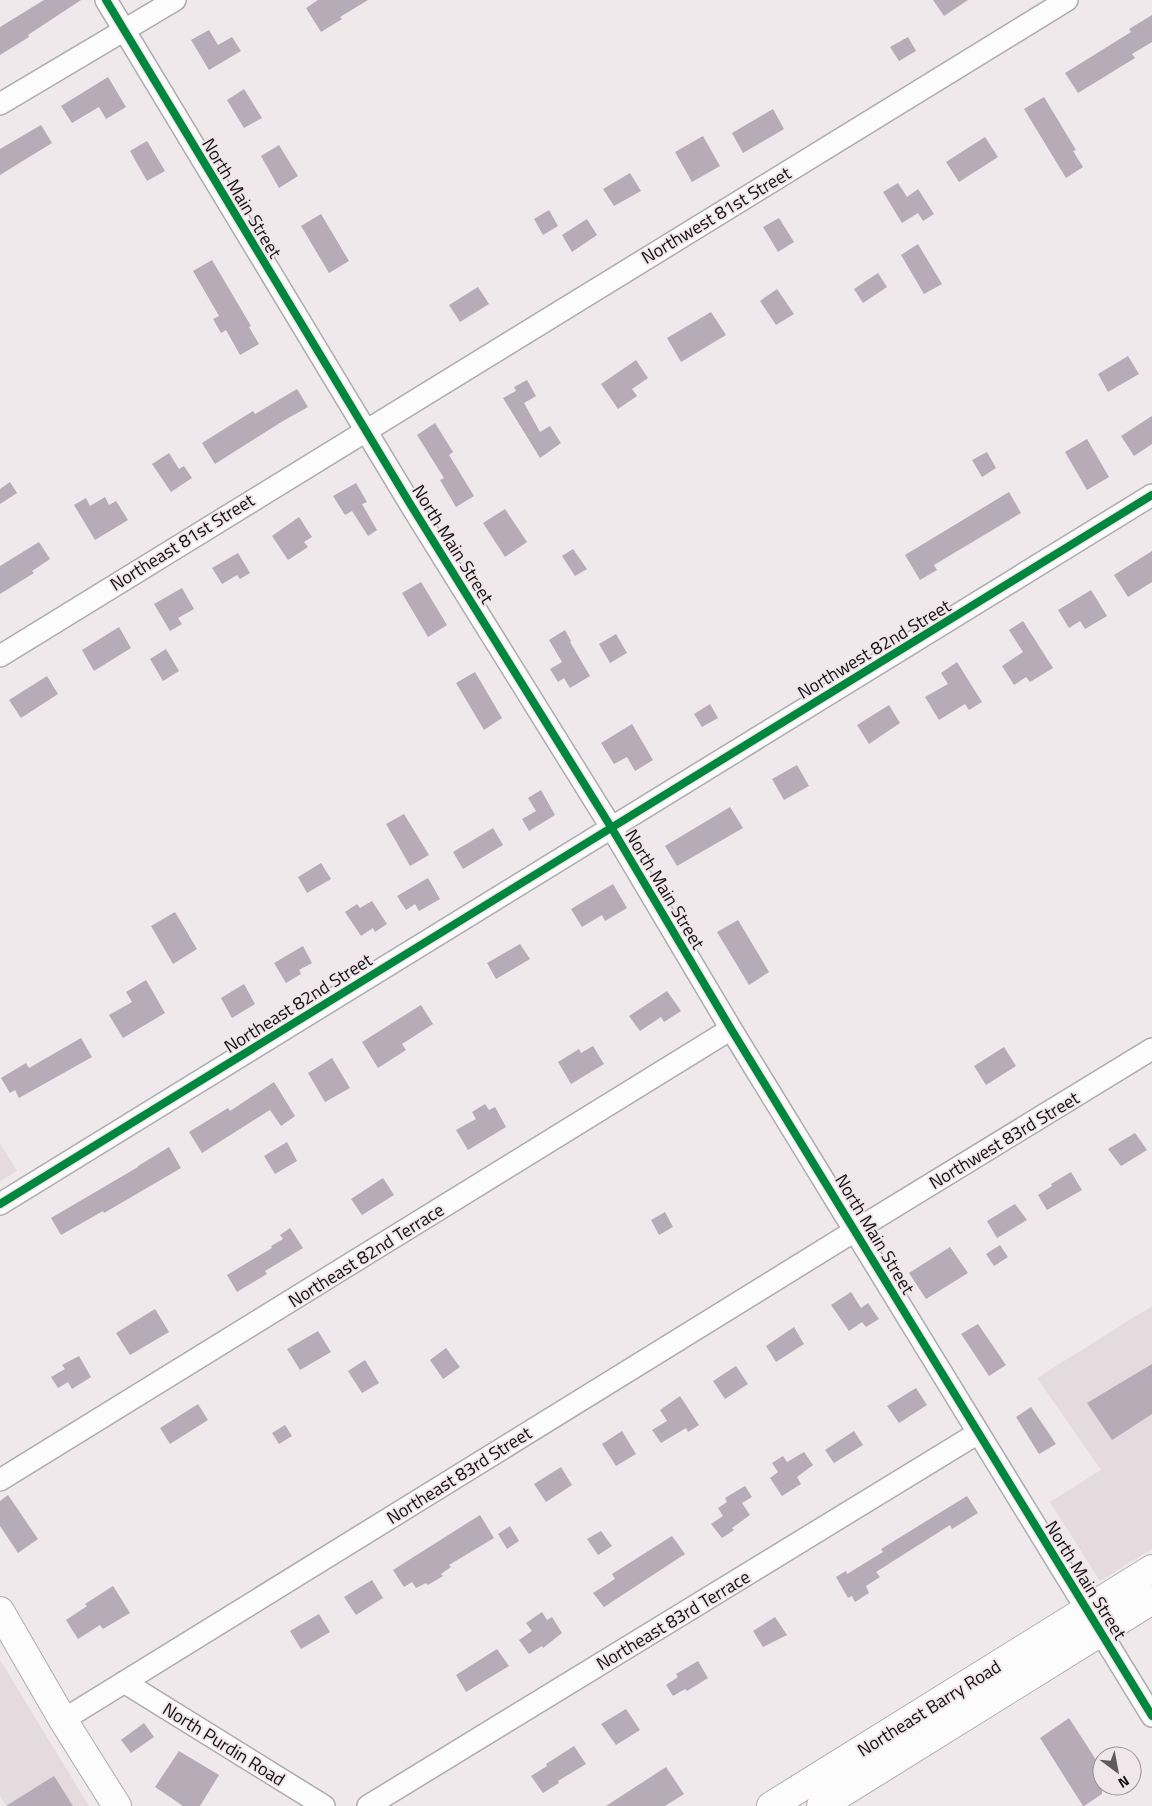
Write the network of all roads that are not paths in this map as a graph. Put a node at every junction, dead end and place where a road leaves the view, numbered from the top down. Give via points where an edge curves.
1 (106, 0) edge
2 (175, 0) edge
3 (1067, 0) edge
4 (124, 31) junction
5 (0, 104) edge
6 (365, 430) junction
7 (1152, 495) edge
8 (0, 656) edge
9 (611, 827) junction
10 (732, 1029) junction
11 (1152, 1050) edge
12 (0, 1204) edge
13 (856, 1230) junction
14 (978, 1433) junction
15 (0, 1480) edge
16 (1152, 1569) edge
17 (1152, 1600) edge
18 (0, 1611) edge
19 (1094, 1620) junction
20 (124, 1682) junction
21 (1152, 1716) edge
22 (63, 1720) junction
23 (117, 1806) edge
24 (324, 1806) edge
25 (368, 1806) edge
26 (771, 1806) edge
27 (821, 1806) edge

1 - 4 street, North Main Street
2 - 4 street
3 - 6 street, Northwest 81st Street
4 - 5 street
4 - 6 street, North Main Street
6 - 8 street, Northeast 81st Street
6 - 9 street, North Main Street
7 - 9 street, Northwest 82nd Street
9 - 10 street, North Main Street
9 - 12 street, Northeast 82nd Street
10 - 13 street, North Main Street
10 - 15 street, Northeast 82nd Terrace
11 - 13 street, Northwest 83rd Street
13 - 14 street, North Main Street
13 - 20 street, Northeast 83rd Street
14 - 19 street, North Main Street
14 - 25 street, Northeast 83rd Terrace
16 - 19 main road
17 - 19 main road
18 - 22 main road
19 - 21 street, North Main Street
19 - 26 main road, Northeast Barry Road
19 - 27 main road, Northeast Barry Road
20 - 22 street, Northeast 83rd Street
20 - 24 street, North Purdin Road
22 - 23 main road

